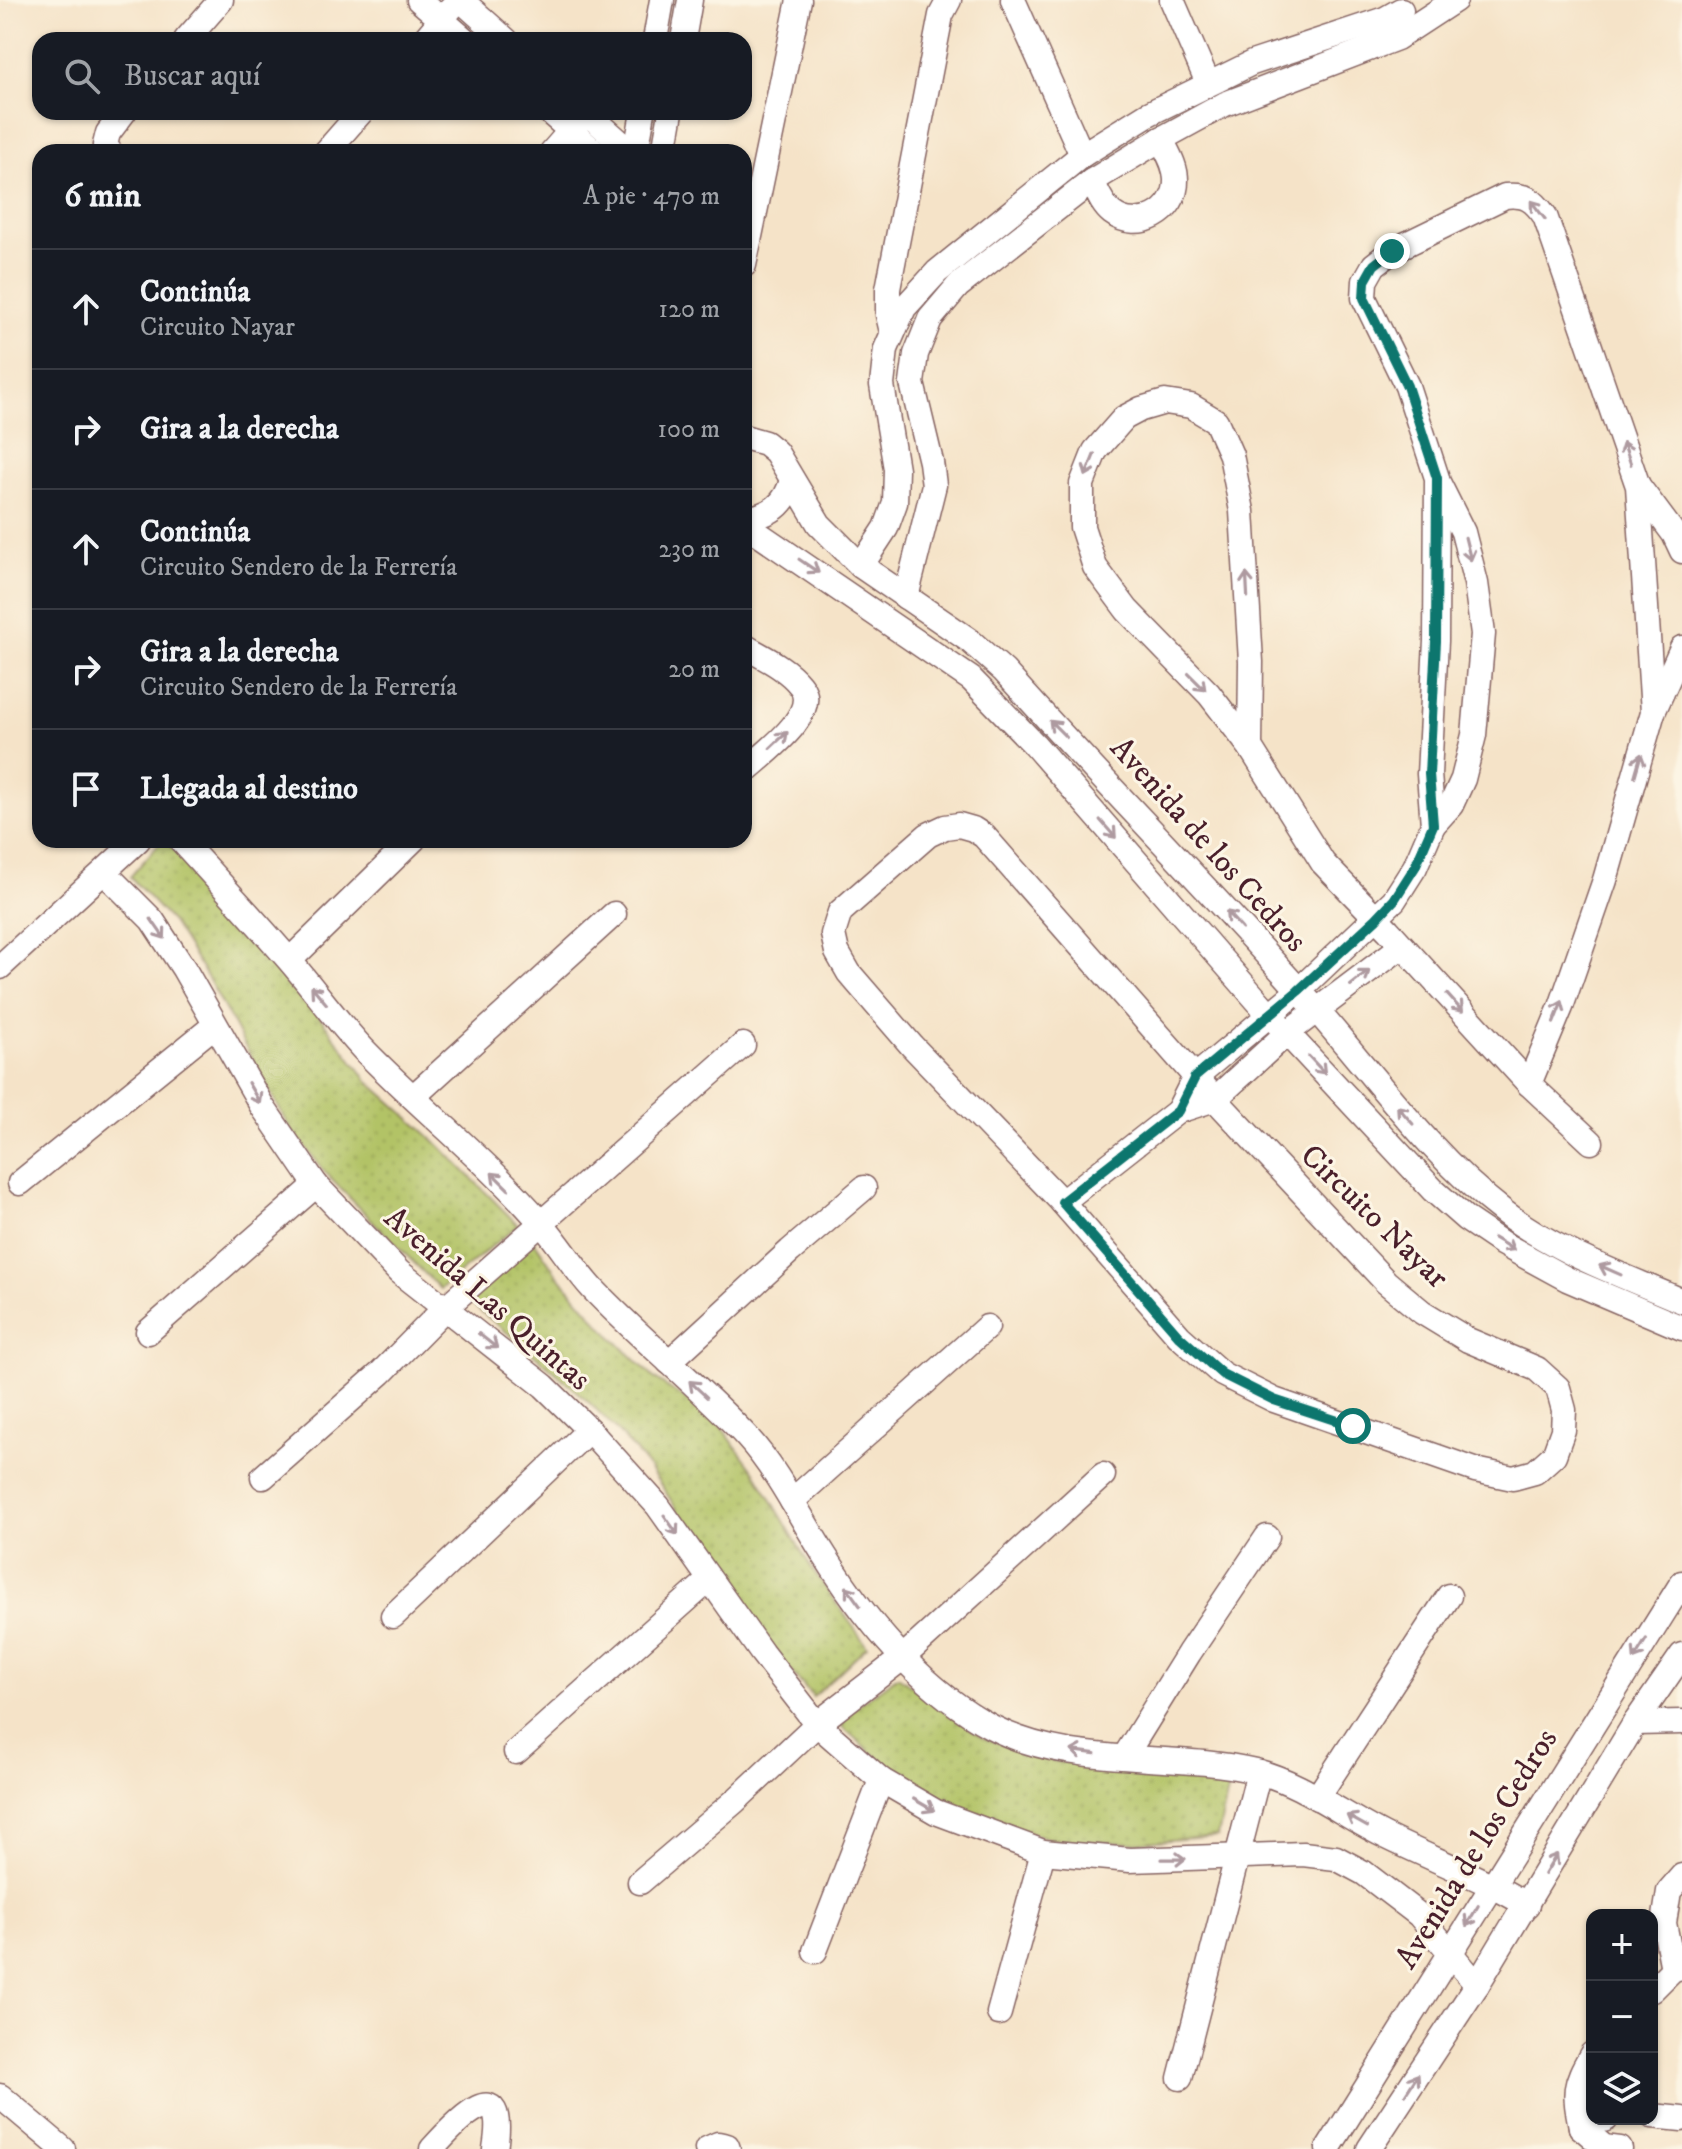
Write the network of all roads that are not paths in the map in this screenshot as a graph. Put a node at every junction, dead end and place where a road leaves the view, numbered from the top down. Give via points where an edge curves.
1 (221, 0) edge
2 (419, 0) edge
3 (460, 0) edge
4 (662, 0) edge
5 (799, 0) edge
6 (949, 0) edge
7 (1013, 0) edge
8 (1172, 0) edge
9 (1455, 0) edge
10 (1403, 14) edge
11 (442, 20) junction
12 (193, 32) edge
13 (431, 32) edge
14 (456, 32) edge
15 (497, 32) edge
16 (656, 32) edge
17 (1208, 83) junction
18 (118, 120) edge
19 (354, 120) edge
20 (558, 120) edge
21 (580, 120) edge
22 (596, 120) edge
23 (641, 120) edge
24 (670, 120) edge
25 (570, 131) junction
26 (1161, 139) junction
27 (108, 144) edge
28 (333, 144) edge
29 (559, 144) edge
30 (585, 144) edge
31 (624, 144) edge
32 (635, 144) edge
33 (665, 144) edge
34 (1082, 155) junction
35 (1092, 181) junction
36 (752, 226) edge
37 (892, 332) junction
38 (752, 439) edge
39 (931, 462) junction
40 (896, 469) junction
41 (1437, 478) junction
42 (792, 480) junction
43 (1638, 486) junction
44 (752, 519) edge
45 (752, 528) edge
46 (1682, 551) edge
47 (861, 566) junction
48 (896, 591) junction
49 (869, 608) junction
50 (1682, 648) edge
51 (752, 651) edge
52 (1653, 712) junction
53 (1250, 747) junction
54 (752, 764) edge
55 (1433, 825) junction
56 (130, 848) edge
57 (188, 848) edge
58 (405, 848) edge
59 (105, 873) junction
60 (614, 914) dead end
61 (1376, 919) junction
62 (1402, 946) junction
63 (290, 960) junction
64 (0, 967) edge
65 (1298, 991) junction
66 (1317, 1011) junction
67 (1269, 1014) junction
68 (215, 1025) junction
69 (1287, 1033) junction
70 (743, 1045) dead end
71 (1195, 1077) junction
72 (1529, 1084) junction
73 (413, 1097) junction
74 (1215, 1099) junction
75 (1178, 1111) junction
76 (1591, 1142) dead end
77 (20, 1183) dead end
78 (316, 1185) junction
79 (864, 1188) dead end
80 (1062, 1202) junction
81 (542, 1224) junction
82 (1682, 1301) edge
83 (445, 1308) junction
84 (987, 1327) dead end
85 (1682, 1328) edge
86 (148, 1332) dead end
87 (669, 1362) junction
88 (589, 1430) junction
89 (1103, 1475) dead end
90 (263, 1477) dead end
91 (792, 1501) junction
92 (1267, 1537) dead end
93 (709, 1580) junction
94 (1682, 1583) edge
95 (1449, 1596) dead end
96 (393, 1616) dead end
97 (901, 1659) junction
98 (1679, 1664) edge
99 (1682, 1722) edge
100 (1635, 1723) junction
101 (817, 1724) junction
102 (516, 1752) dead end
103 (1125, 1756) junction
104 (1259, 1772) junction
105 (881, 1780) junction
106 (1317, 1798) junction
107 (1389, 1838) junction
108 (1043, 1852) junction
109 (1238, 1857) junction
110 (1364, 1873) junction
111 (1682, 1876) edge
112 (640, 1882) dead end
113 (1492, 1883) junction
114 (1527, 1905) junction
115 (815, 1951) dead end
116 (1450, 1954) junction
117 (1678, 1968) edge
118 (1477, 1985) junction
119 (1658, 1985) edge
120 (999, 2013) dead end
121 (1586, 2064) edge
122 (1180, 2078) dead end
123 (0, 2096) edge
124 (1658, 2117) edge
125 (1682, 2119) edge
126 (1587, 2125) edge
127 (1581, 2127) junction
128 (63, 2149) edge
129 (432, 2149) edge
130 (495, 2149) edge
131 (707, 2149) edge
132 (728, 2149) edge
133 (1328, 2149) edge
134 (1369, 2149) edge
135 (1620, 2149) edge

1 - 12 street
2 - 11 street
3 - 11 street
3 - 15 street
4 - 16 street
5 - 36 street
6 - 37 street via 941,15 888,289
7 - 34 street
8 - 17 street
9 - 10 street
10 - 17 street via 1252,63
10 - 26 street
11 - 13 street
11 - 14 street
17 - 34 street
18 - 27 street via 108,133
19 - 28 street
20 - 25 street
21 - 25 street
22 - 31 street
23 - 32 street
24 - 33 street
25 - 29 street
25 - 30 street
26 - 35 street
26 - 35 street via 1177,183 1162,212 1147,220 1114,215
34 - 37 street via 937,272 904,308
35 - 39 street via 958,286 930,319 916,354 912,383
37 - 40 street via 882,385
38 - 42 street, Avenida de los Cedros via 776,452
39 - 40 street
39 - 48 street via 932,500
40 - 47 street via 895,503 886,528
43 -> 41 street via 1545,216 1522,194 1505,196 1392,251 1374,265 1365,281 1364,298 1407,386
41 - 55 street via 1429,774
41 -> 55 street via 1463,532 1483,634 1467,764 1451,805
42 - 44 street via 781,505
42 - 47 street, Avenida de los Cedros via 819,524
43 - 46 street
43 - 52 street
45 -> 49 street, Avenida de los Cedros
47 - 48 street, Avenida de los Cedros
48 - 49 street
65 -> 48 street, Avenida de los Cedros via 1004,671 969,640
49 -> 67 street, Avenida de los Cedros via 971,679 1001,708
50 - 52 street
54 -> 51 street via 794,725 806,702 803,688 788,673
72 -> 52 street via 1605,880
53 -> 53 street via 1242,511 1231,455 1216,421 1191,406 1165,402 1124,418 1095,451 1082,484 1082,527 1095,567 1127,610 1209,694
53 - 61 street via 1323,863
55 - 61 street via 1415,867
56 - 59 street
57 - 63 street
58 - 63 street
59 - 64 street
59 -> 68 street, Avenida Las Quintas via 152,920
60 - 73 street
61 - 62 street
61 - 65 street
66 -> 62 street
62 -> 72 street
73 -> 63 street via 361,1047
65 - 66 street, Avenida de los Cedros
65 - 67 street
66 - 69 street
82 -> 66 street, Avenida de los Cedros via 1536,1234 1504,1212 1448,1163
67 - 69 street, Avenida de los Cedros
67 - 71 street
68 - 77 street
68 -> 78 street, Avenida Las Quintas
69 - 74 street
69 -> 85 street, Avenida de los Cedros via 1466,1219 1567,1279
70 - 81 street
71 - 74 street, Circuito Nayar
71 - 75 street
71 - 80 street, Circuito Nayar via 973,829 959,825 928,835 840,912 833,934 849,973
72 - 76 street
81 -> 73 street
74 - 75 street
74 - 80 street, Circuito Nayar via 1386,1282 1433,1319 1537,1369 1558,1388 1563,1430 1554,1455 1535,1472 1513,1478 1475,1470 1274,1400 1222,1374 1179,1336
75 - 80 street
78 - 83 street, Avenida Las Quintas via 399,1272
78 - 86 street
79 - 87 street
81 - 83 street
81 - 87 street via 589,1285
83 -> 88 street, Avenida Las Quintas via 544,1386
83 - 90 street via 381,1373
84 - 91 street
91 -> 87 street via 750,1440
88 -> 93 street, Avenida Las Quintas via 658,1506
88 - 96 street
89 - 97 street
97 -> 91 street via 827,1560
92 - 103 street
93 - 101 street, Avenida Las Quintas
93 - 102 street
94 -> 113 street, Avenida de los Cedros
95 - 106 street
97 - 101 street
103 -> 97 street via 1035,1743 994,1728
98 - 100 street
99 - 100 street
114 -> 100 street
101 - 105 street, Avenida Las Quintas
101 - 112 street
103 - 104 street
104 - 106 street
104 - 109 street
105 -> 108 street, Avenida Las Quintas via 936,1812
105 - 115 street
107 -> 106 street
107 - 110 street
107 - 113 street
108 -> 109 street, Avenida Las Quintas via 1130,1860
108 - 120 street
109 - 110 street, Avenida Las Quintas via 1336,1858
109 - 122 street
110 - 116 street, Avenida Las Quintas via 1419,1915
111 - 117 street via 1669,1891 1664,1923
113 - 114 street
113 -> 116 street, Avenida de los Cedros
114 - 118 street
116 - 118 street, Avenida Las Quintas
116 - 133 street, Avenida de los Cedros
117 - 119 street
134 -> 118 street
121 - 127 street via 1575,2098
123 - 128 street
124 - 125 street
126 - 127 street
127 - 135 street via 1604,2147
129 - 130 street via 470,2110 484,2105 498,2116
131 - 132 street via 718,2144

